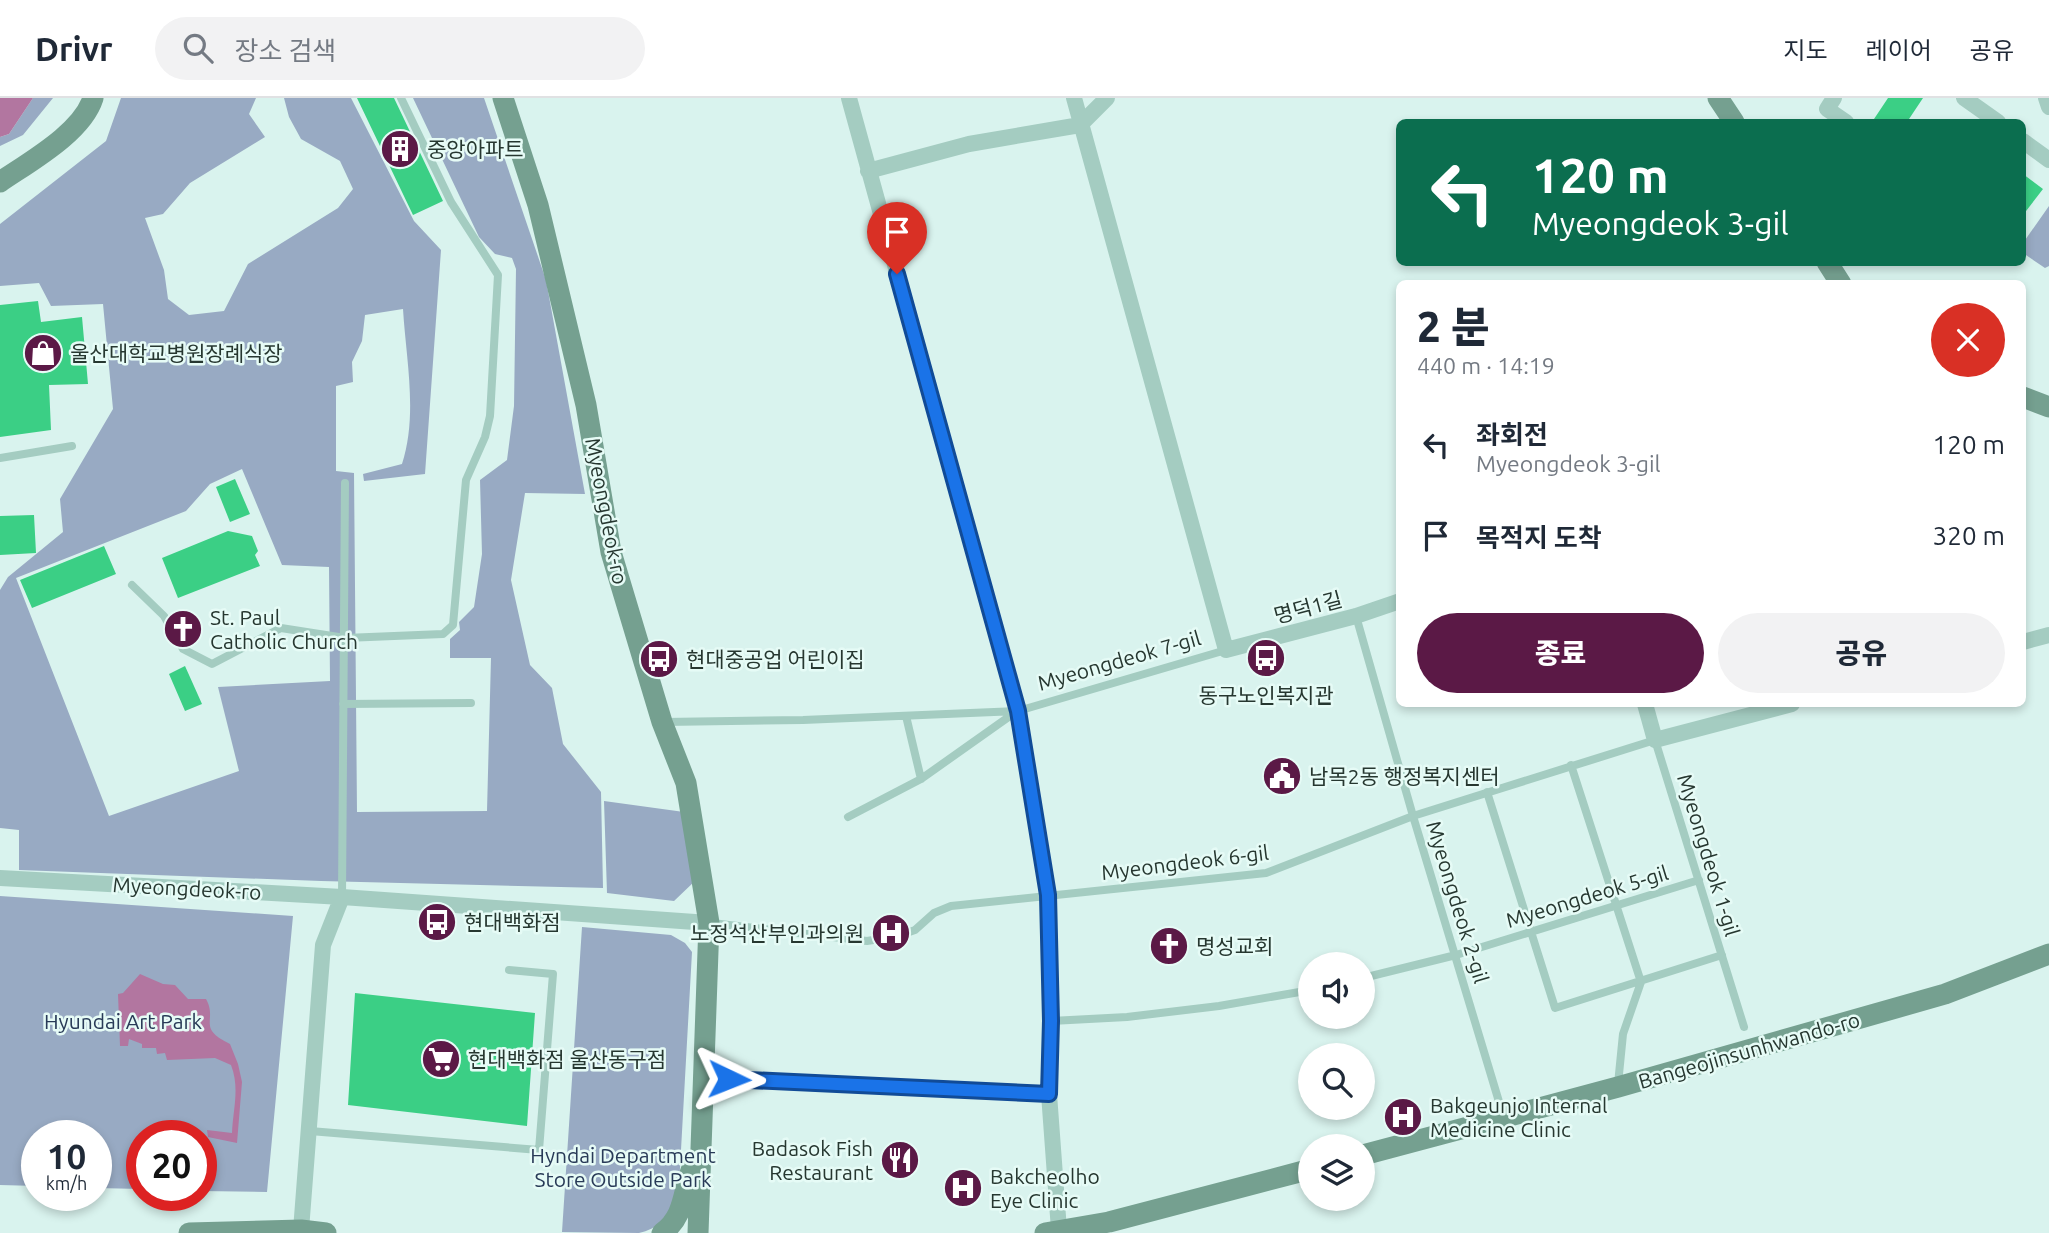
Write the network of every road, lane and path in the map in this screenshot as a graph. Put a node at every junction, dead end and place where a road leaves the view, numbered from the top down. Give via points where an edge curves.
1 (93, 98) edge
2 (401, 98) edge
3 (503, 98) edge
4 (849, 98) edge
5 (1074, 98) edge
6 (1107, 98) edge
7 (1718, 98) edge
8 (1834, 98) edge
9 (1964, 98) edge
10 (2046, 98) edge
11 (2049, 107) edge
12 (1732, 119) edge
13 (1842, 119) edge
14 (1994, 119) edge
15 (1080, 125) junction
16 (2026, 143) edge
17 (2049, 160) edge
18 (868, 171) junction
19 (0, 182) edge
20 (2026, 398) edge
21 (2049, 407) edge
22 (72, 446) dead end
23 (0, 458) edge
24 (345, 483) dead end
25 (132, 585) dead end
26 (1396, 602) edge
27 (1356, 616) junction
28 (2049, 635) edge
29 (345, 638) junction
30 (2026, 641) edge
31 (1226, 650) junction
32 (471, 703) dead end
33 (343, 704) junction
34 (1646, 707) edge
35 (1781, 707) edge
36 (1018, 711) junction
37 (906, 716) junction
38 (662, 722) junction
39 (1655, 740) junction
40 (1572, 765) junction
41 (921, 779) junction
42 (1487, 792) junction
43 (1413, 816) junction
44 (848, 817) dead end
45 (0, 877) edge
46 (1699, 880) junction
47 (1048, 895) junction
48 (342, 897) junction
49 (1615, 905) junction
50 (709, 923) junction
51 (1530, 931) junction
52 (2049, 954) edge
53 (1456, 955) junction
54 (1722, 955) junction
55 (509, 970) dead end
56 (1375, 975) edge
57 (1640, 982) junction
58 (1298, 992) edge
59 (1051, 1021) junction
60 (1744, 1027) dead end
61 (705, 1078) junction
62 (1618, 1087) junction
63 (1049, 1094) junction
64 (1504, 1118) junction
65 (310, 1131) junction
66 (703, 1146) junction
67 (1375, 1153) edge
68 (1298, 1172) edge
69 (301, 1230) junction
70 (1052, 1232) edge
71 (189, 1233) edge
72 (326, 1233) edge
73 (662, 1233) edge
74 (698, 1233) edge

1 - 19 street via 90,108 59,142
2 - 29 lane via 451,202 498,275 490,416 466,480 453,625 443,634
3 - 38 street, Myeongdeok-ro via 538,205 586,405 611,552
4 - 18 street
5 - 15 street, Myeongdeok 7-gil
6 - 15 street
7 - 12 street
8 - 13 street via 1827,109
9 - 14 street
10 - 11 street
15 - 18 street via 969,145
15 - 31 street, Myeongdeok 7-gil
16 - 17 street
18 - 36 street
20 - 21 street
22 - 23 lane
24 - 29 lane
25 - 29 lane via 164,616 183,649 212,664 281,628
26 - 27 street, 명덕1길
27 - 31 street, 명덕1길
27 - 43 lane, Myeongdeok 2-gil
28 - 30 street
29 - 33 lane
31 - 36 lane, Myeongdeok 7-gil
32 - 33 lane
33 - 48 lane
34 - 39 street
35 - 39 street
36 - 37 lane, Myeongdeok 7-gil
36 - 41 lane
36 - 47 street
37 - 38 lane, Myeongdeok 7-gil
37 - 41 lane
38 - 50 street, Myeongdeok-ro via 686,783
39 - 40 lane, Myeongdeok 6-gil
39 - 46 lane, Myeongdeok 1-gil
40 - 42 lane, Myeongdeok 6-gil
40 - 49 lane
41 - 44 lane
42 - 43 lane, Myeongdeok 6-gil
42 - 51 lane
43 - 47 lane, Myeongdeok 6-gil via 1266,873
43 - 53 lane, Myeongdeok 2-gil
45 - 48 street, Myeongdeok-ro
46 - 49 lane, Myeongdeok 5-gil
46 - 54 lane, Myeongdeok 1-gil
47 - 50 lane, Myeongdeok 6-gil via 951,906 915,930 867,941
47 - 59 street
48 - 50 street, Myeongdeok-ro
48 - 65 street via 323,945
49 - 51 lane, Myeongdeok 5-gil
49 - 57 lane
50 - 61 street, Myeongdeok-ro
51 - 53 lane, Myeongdeok 5-gil
51 - 57 lane, Myeongdeok 1-gil via 1555,1007
52 - 62 street, Bangeojinsunhwando-ro via 1945,994
53 - 56 lane, Myeongdeok 5-gil
53 - 64 lane, Myeongdeok 2-gil
54 - 57 lane, Myeongdeok 1-gil
54 - 60 lane
55 - 65 lane via 553,974 539,1150
57 - 62 lane via 1623,1034
58 - 59 lane via 1127,1017
59 - 63 street
61 - 63 lane
61 - 66 street, Myeongdeok-ro
62 - 64 street, Bangeojinsunhwando-ro
63 - 70 street
64 - 67 street, Bangeojinsunhwando-ro
65 - 69 street
66 - 73 street via 690,1172 681,1211
66 - 74 street, Myeongdeok-ro
68 - 70 street
69 - 71 street
69 - 72 street

